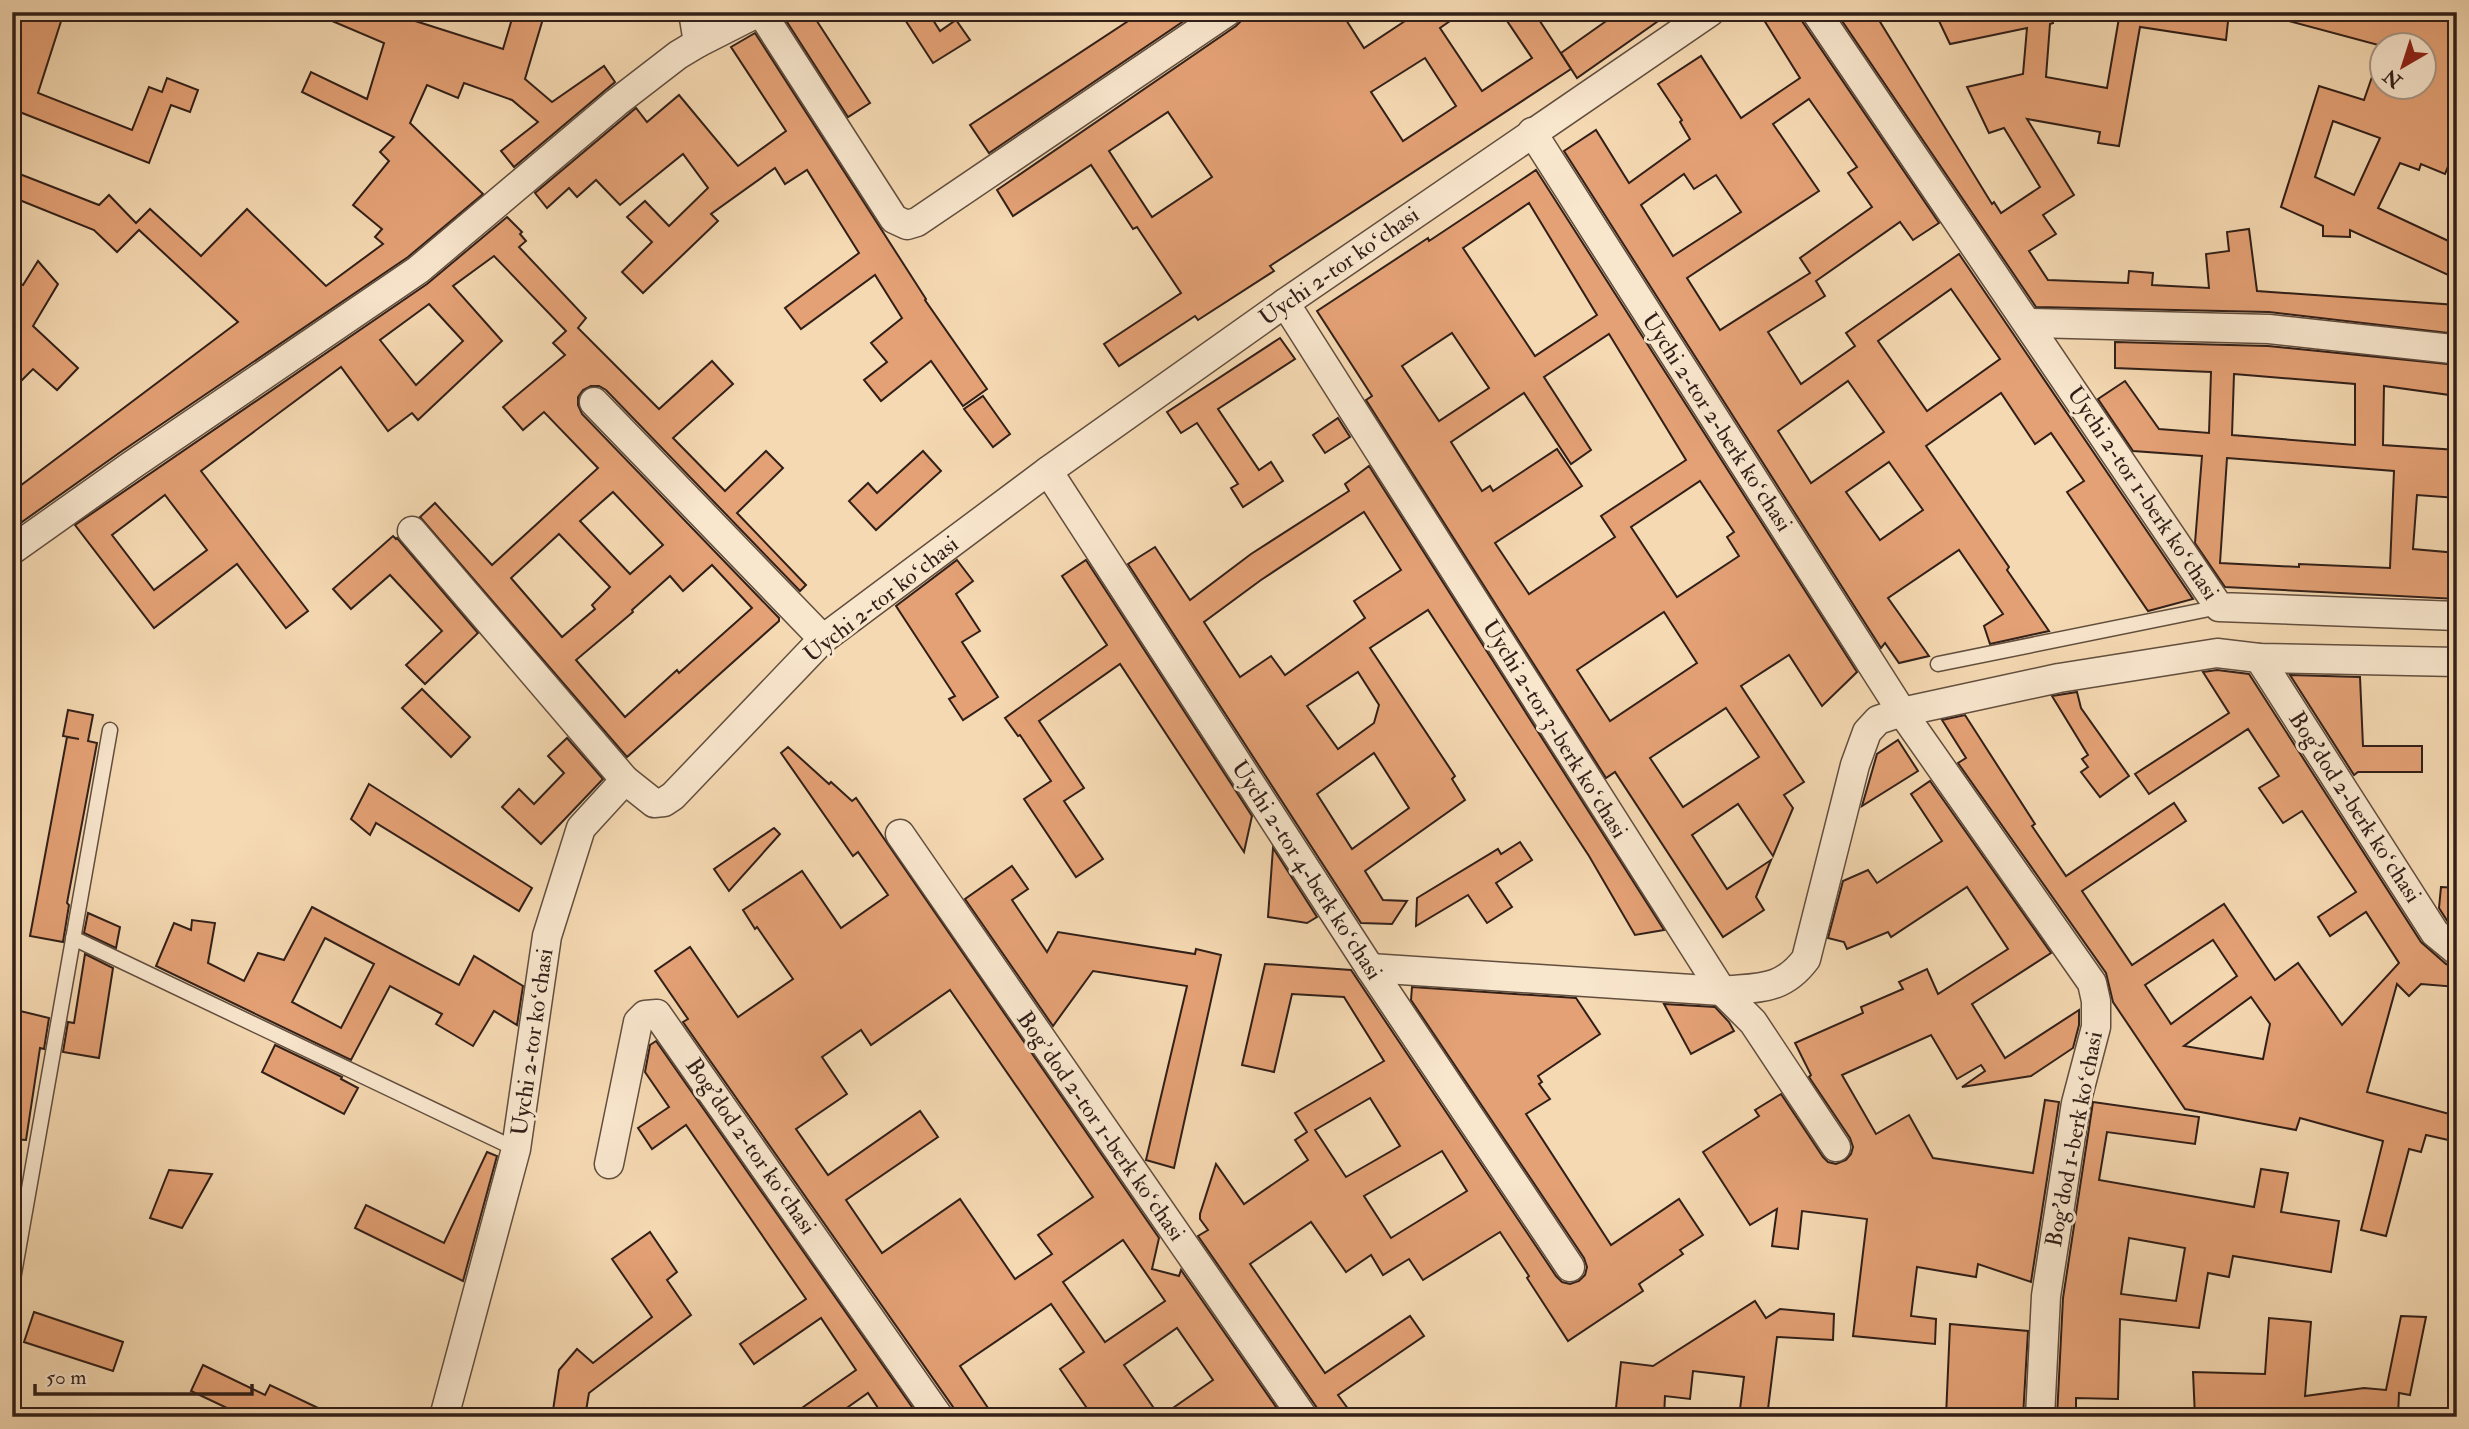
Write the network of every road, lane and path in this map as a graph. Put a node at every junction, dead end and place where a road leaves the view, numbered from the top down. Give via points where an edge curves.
1 (693, 12) edge
2 (760, 12) edge
3 (1227, 12) edge
4 (1710, 12) edge
5 (1816, 12) edge
6 (698, 44) junction
7 (1532, 132) junction
8 (1285, 303) junction
9 (2028, 323) junction
10 (2452, 349) dead end
11 (594, 402) dead end
12 (1048, 471) junction
13 (412, 531) dead end
14 (12, 550) edge
15 (2219, 607) junction
16 (2457, 616) edge
17 (823, 639) junction
18 (2259, 658) junction
19 (2457, 662) edge
20 (1938, 664) dead end
21 (1902, 712) junction
22 (110, 730) dead end
23 (625, 780) junction
24 (900, 834) dead end
25 (73, 939) junction
26 (2457, 951) edge
27 (1370, 968) junction
28 (1722, 990) junction
29 (1836, 1147) dead end
30 (516, 1150) junction
31 (608, 1164) dead end
32 (1570, 1267) dead end
33 (12, 1285) edge
34 (444, 1417) edge
35 (939, 1417) edge
36 (1303, 1417) edge
37 (2040, 1417) edge

1 - 6 street
2 - 3 street via 894,219 907,225
2 - 6 street
4 - 7 street, Uychi 2-tor koʻchasi
5 - 9 street, Uychi 2-tor 1-berk koʻchasi
6 - 14 street via 617,102 418,270
7 - 8 street, Uychi 2-tor koʻchasi
7 - 21 street, Uychi 2-tor 2-berk koʻchasi
8 - 12 street, Uychi 2-tor koʻchasi
8 - 28 street, Uychi 2-tor 3-berk koʻchasi
9 - 10 street via 2269,328
9 - 15 street, Uychi 2-tor 1-berk koʻchasi
11 - 17 street
12 - 17 street, Uychi 2-tor koʻchasi
12 - 27 street, Uychi 2-tor 4-berk koʻchasi
13 - 23 street
15 - 16 street, Uychi 2-tor 1-berk koʻchasi
15 - 20 lane
17 - 23 street, Uychi 2-tor koʻchasi via 673,796 654,803
18 - 19 street
18 - 21 street via 2217,653 2059,678
18 - 26 street, Bog'dod 2-berk koʻchasi via 2435,933
21 - 28 street via 1878,720 1867,733 1806,959 1782,982
21 - 37 street, Bog'dod 1-berk koʻchasi via 2092,983 2096,1001 2096,1027 2076,1103 2046,1296
22 - 25 lane
23 - 30 street, Uychi 2-tor koʻchasi via 581,828 547,936
24 - 36 street, Bogʼdod 2-tor 1-berk koʻchasi
25 - 30 lane
25 - 33 lane
27 - 28 street
27 - 32 street, Uychi 2-tor 4-berk koʻchasi
28 - 29 street, Uychi 2-tor 3-berk koʻchasi via 1753,1022
30 - 34 street, Uychi 2-tor koʻchasi
31 - 35 street, Bog'dod 2-tor koʻchasi via 638,1022 645,1015 657,1014

